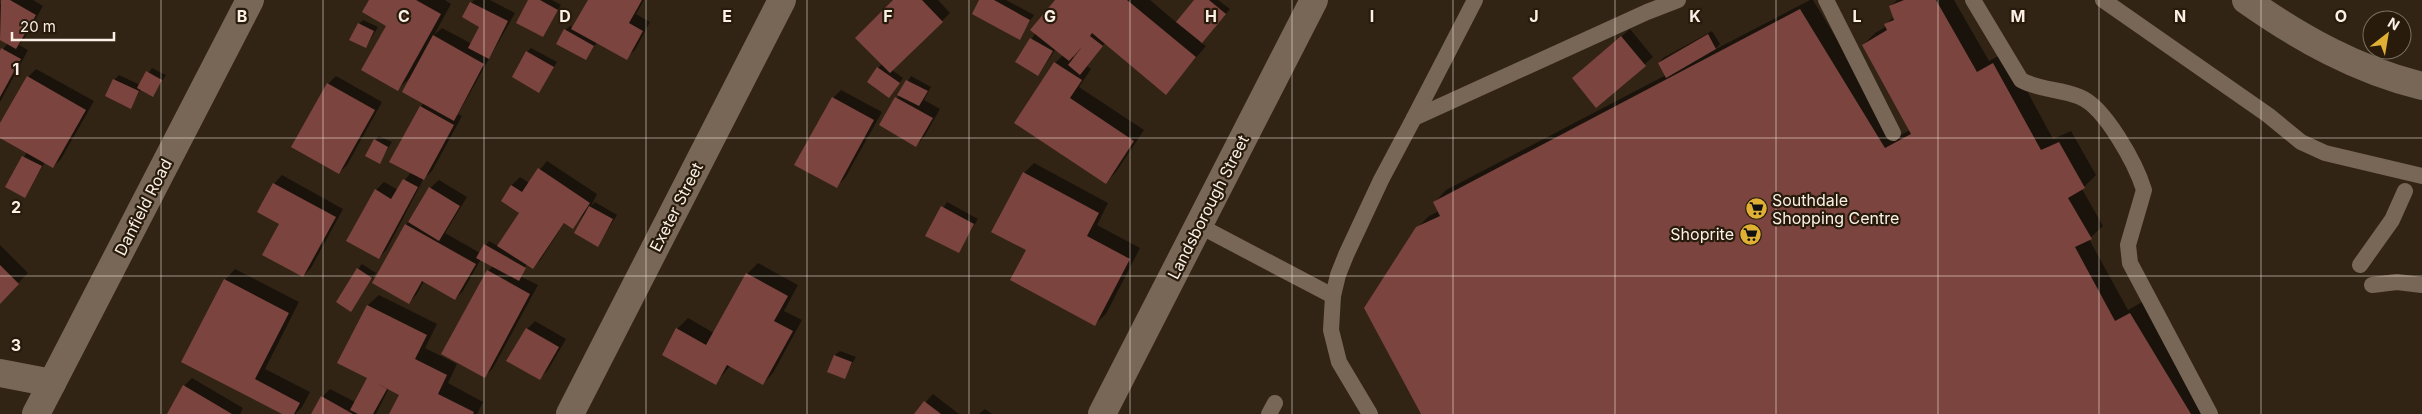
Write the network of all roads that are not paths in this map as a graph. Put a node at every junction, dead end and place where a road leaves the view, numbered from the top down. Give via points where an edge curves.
1 (250, 0) edge
2 (782, 0) edge
3 (1314, 0) edge
4 (1475, 0) edge
5 (1678, 0) edge
6 (1826, 0) edge
7 (1973, 0) edge
8 (2103, 0) edge
9 (2246, 0) edge
10 (2422, 86) edge
11 (1414, 118) junction
12 (1893, 133) dead end
13 (2422, 176) edge
14 (2405, 191) dead end
15 (1198, 225) junction
16 (2360, 265) dead end
17 (2372, 285) dead end
18 (2422, 285) edge
19 (1333, 296) junction
20 (0, 373) edge
21 (52, 383) junction
22 (36, 414) edge
23 (570, 414) edge
24 (1102, 414) edge
25 (1370, 414) edge
26 (2210, 414) edge

1 - 21 street, Danfield Road
2 - 23 street, Exeter Street
3 - 15 street, Landsborough Street
4 - 11 lane
5 - 11 lane
6 - 12 lane
7 - 26 lane via 2021,80 2082,98 2094,105 2110,125 2144,190 2129,240 2127,252 2130,263
8 - 13 lane via 2301,142 2325,153
9 - 10 street via 2330,52 2394,79
11 - 19 lane via 1346,255
14 - 16 lane via 2392,220
15 - 19 lane
15 - 24 street, Landsborough Street
17 - 18 lane via 2397,282
19 - 25 lane via 1332,330 1339,362
20 - 21 street
21 - 22 street, Danfield Road

